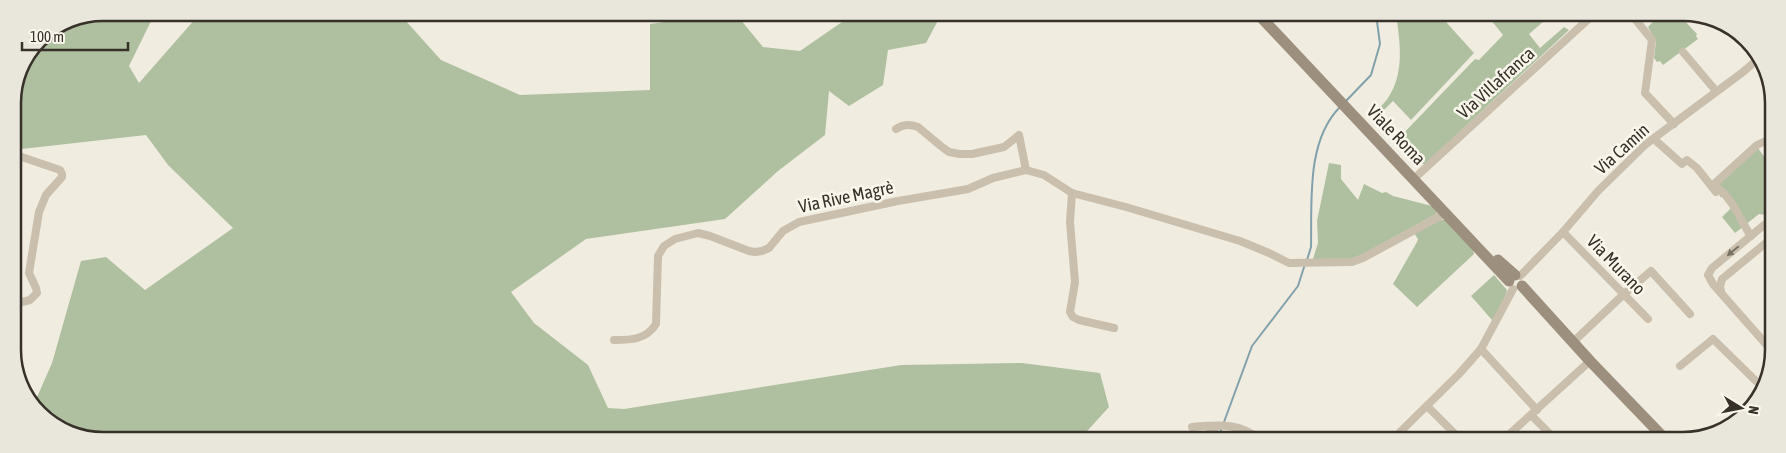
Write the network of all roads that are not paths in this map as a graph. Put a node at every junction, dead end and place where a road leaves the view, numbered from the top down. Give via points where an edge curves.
1 (1265, 21) edge
2 (1274, 21) edge
3 (1586, 21) edge
4 (1637, 21) edge
5 (1683, 52) dead end
6 (1308, 62) junction
7 (1754, 63) edge
8 (1716, 91) junction
9 (1674, 124) junction
10 (896, 129) dead end
11 (1654, 139) junction
12 (1765, 142) edge
13 (21, 157) edge
14 (1026, 170) junction
15 (1417, 176) junction
16 (1714, 189) junction
17 (1072, 193) junction
18 (1448, 211) junction
19 (1765, 225) edge
20 (1563, 232) junction
21 (1751, 236) junction
22 (1765, 244) edge
23 (1711, 281) junction
24 (1516, 282) junction
25 (1720, 282) junction
26 (1721, 291) junction
27 (1624, 294) junction
28 (21, 302) edge
29 (1690, 314) dead end
30 (1648, 319) dead end
31 (1114, 328) dead end
32 (614, 340) dead end
33 (1573, 342) junction
34 (1765, 343) edge
35 (1481, 349) junction
36 (1590, 360) junction
37 (1680, 366) dead end
38 (1758, 382) edge
39 (1427, 406) junction
40 (1534, 413) junction
41 (1218, 425) junction
42 (1192, 426) dead end
43 (1658, 431) edge
44 (1209, 432) edge
45 (1249, 432) edge
46 (1400, 432) edge
47 (1453, 432) edge
48 (1512, 432) edge
49 (1549, 432) edge

1 - 6 main road, Viale Roma
2 - 6 main road, Viale Roma
3 - 15 street, Via Villafranca
4 - 9 street via 1652,40 1645,92
5 - 8 street
6 - 15 main road, Viale Roma
7 - 8 street, Via Camin
8 - 9 street, Via Camin
9 - 11 street, Via Camin
10 - 14 street via 902,125 913,125 949,152 960,154 1004,147 1019,135
11 - 16 street via 1682,164 1687,160
11 - 20 street, Via Camin via 1598,190
12 - 16 street
13 - 28 street via 60,170 62,177 46,194 39,212 30,273 37,293 30,300
14 - 17 street via 1044,175
14 - 32 street, Via Rive Magrè via 993,178 968,189 799,222 783,231 770,248 756,252 698,233 675,238 664,246 658,256 656,324 643,337
15 - 18 main road, Viale Roma
16 - 21 street via 1728,198
17 - 18 street via 1208,231 1297,264 1352,262
17 - 31 street via 1070,222 1075,282 1070,312 1079,320
18 - 24 main road, Viale Roma
19 - 21 street
20 - 24 street, Via Camin
20 - 27 street, Via Murano
21 -> 23 street via 1712,268 1708,275
22 - 25 street
23 - 25 street
23 - 26 street
24 - 33 main road, Viale Roma
24 - 35 street, Via Camin
25 - 26 street
26 - 34 street
27 - 29 street via 1651,271
27 - 30 street, Via Murano
27 - 33 street
33 - 36 main road, Viale Roma
35 - 39 street, Via Camin
35 - 40 street
36 - 40 street
36 - 43 main road, Viale Roma
37 - 38 street via 1713,339
39 - 46 street, Via Camin
39 - 47 street
40 - 48 street
40 - 49 street
41 - 42 street
41 - 44 street
41 - 45 street via 1236,426

